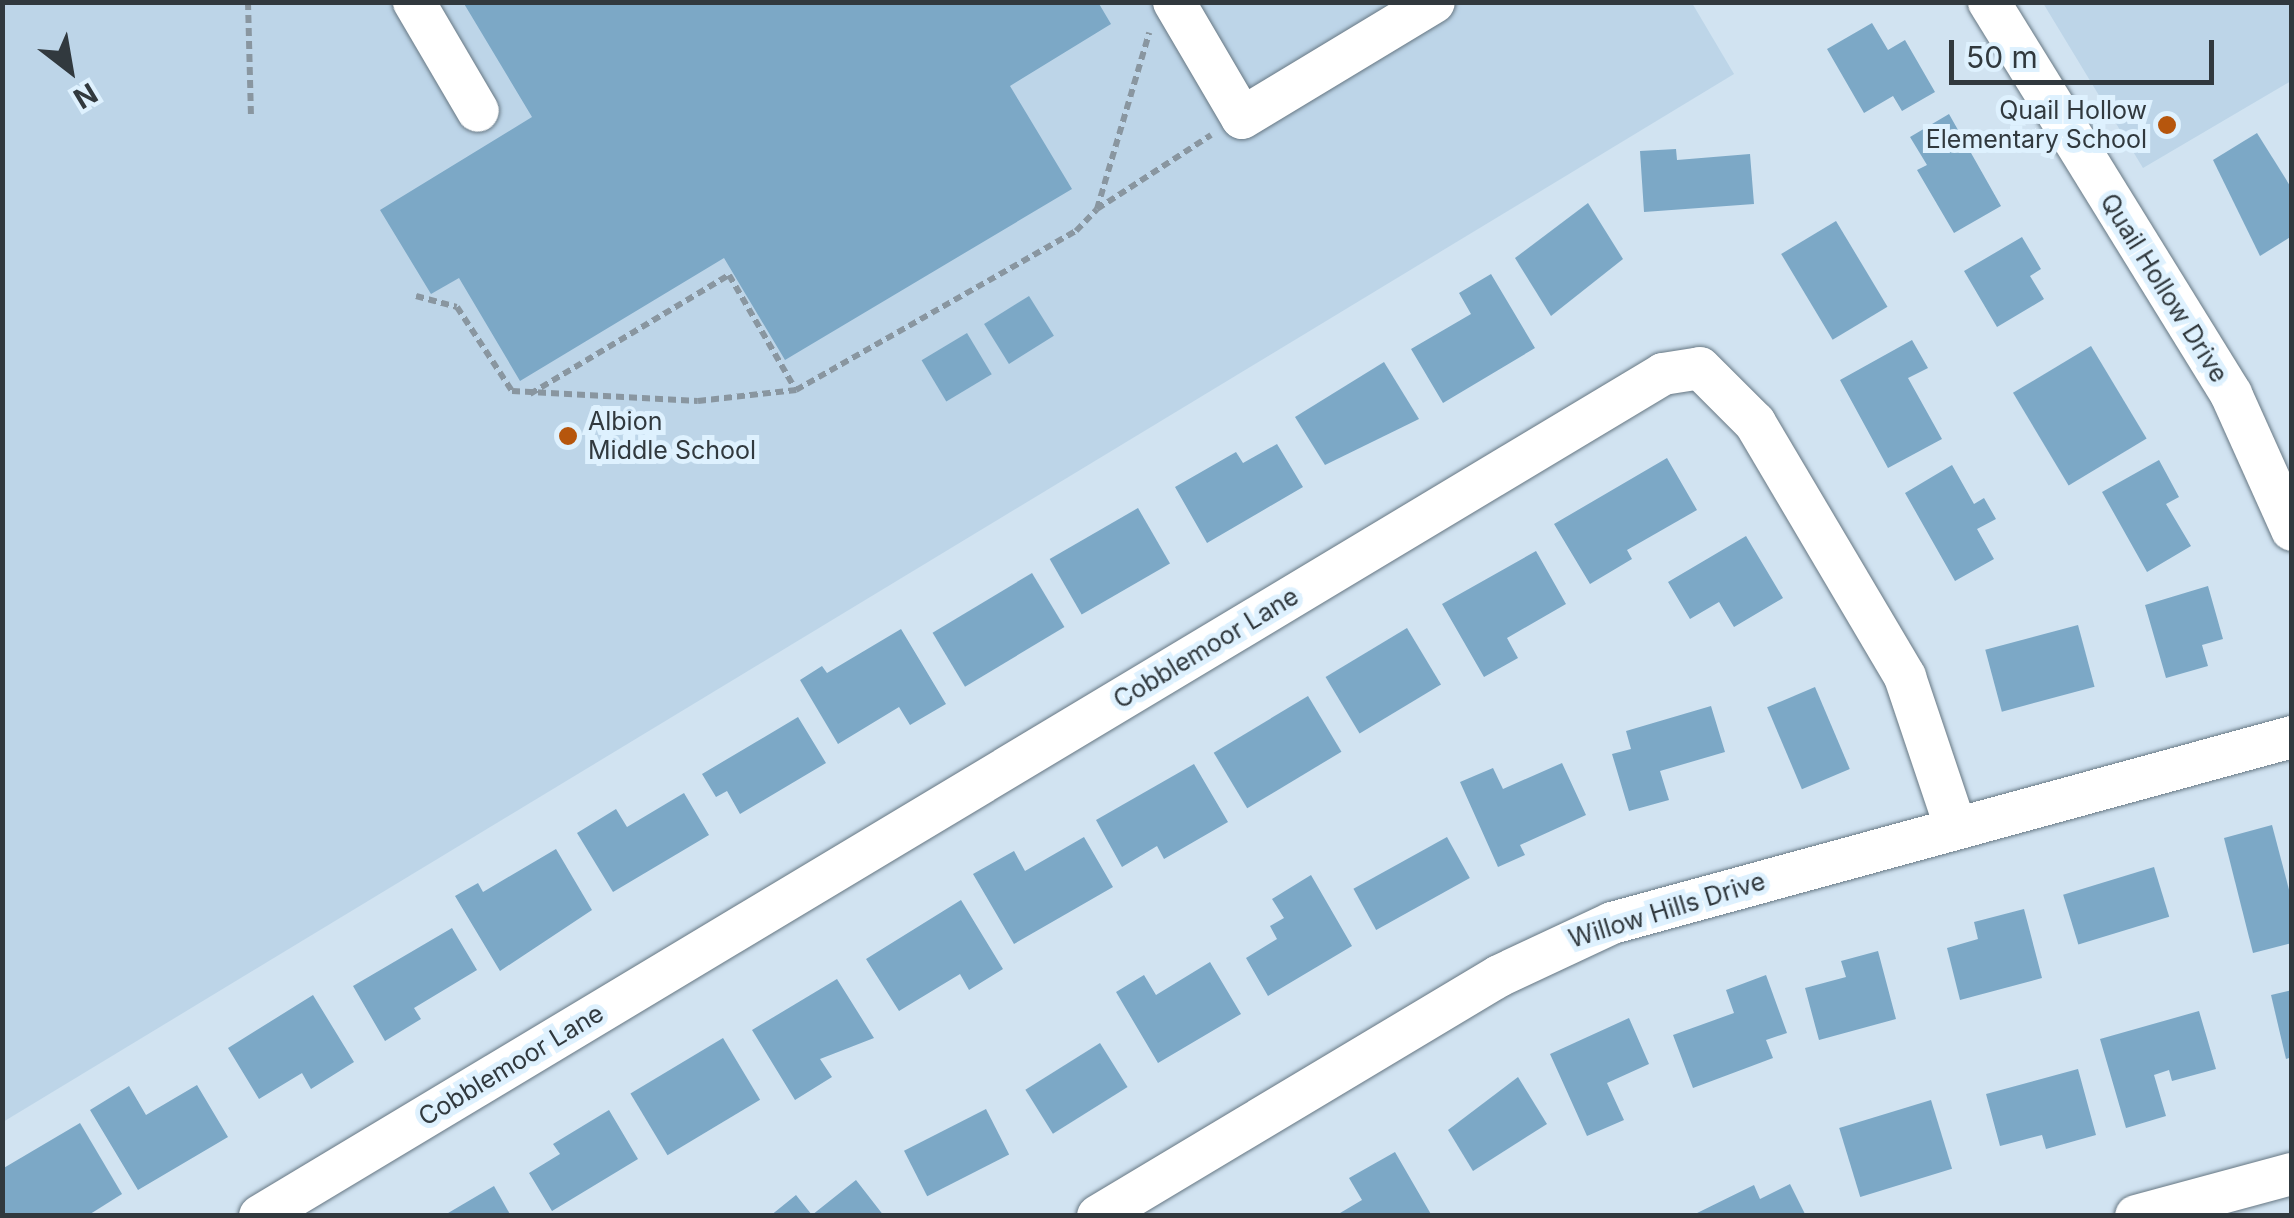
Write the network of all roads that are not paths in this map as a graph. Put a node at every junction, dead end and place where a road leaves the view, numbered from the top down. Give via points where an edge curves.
1 (414, 2) edge
2 (1434, 2) edge
3 (1989, 2) edge
4 (1164, 8) edge
5 (478, 111) dead end
6 (2292, 530) edge
7 (2292, 736) edge
8 (1955, 826) junction
9 (2292, 1174) edge
10 (260, 1216) edge
11 (1098, 1216) edge
12 (2136, 1216) edge

1 - 5 street
2 - 4 street via 1242,118
3 - 6 street, Quail Hollow Drive via 2231,394
7 - 8 street, Willow Hills Drive
8 - 10 street, Cobblemoor Lane via 1906,678 1755,422 1700,368 1662,374
8 - 11 street, Willow Hills Drive via 1612,922 1549,948
9 - 12 street

